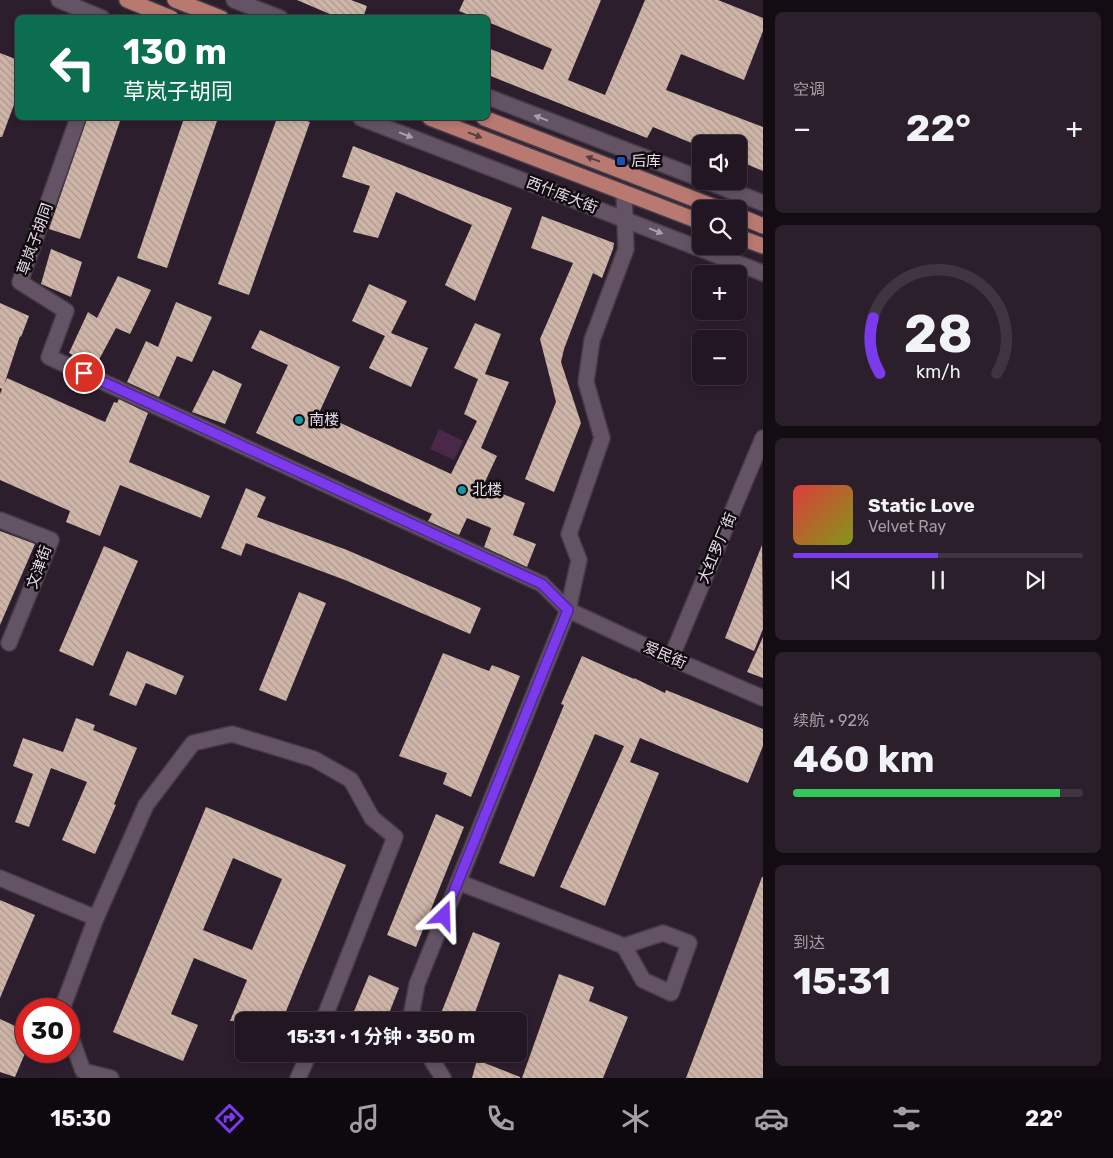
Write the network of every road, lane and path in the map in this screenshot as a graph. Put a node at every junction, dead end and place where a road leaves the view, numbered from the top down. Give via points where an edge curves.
1 (59, 0) edge
2 (127, 0) edge
3 (175, 0) edge
4 (234, 0) edge
5 (95, 15) edge
6 (164, 15) edge
7 (213, 15) edge
8 (272, 15) edge
9 (490, 98) edge
10 (77, 120) edge
11 (366, 120) edge
12 (435, 120) edge
13 (489, 120) edge
14 (692, 176) edge
15 (729, 190) edge
16 (624, 193) junction
17 (697, 200) edge
18 (763, 203) edge
19 (624, 219) junction
20 (692, 219) edge
21 (747, 219) edge
22 (763, 226) edge
23 (747, 240) edge
24 (763, 246) edge
25 (763, 273) edge
26 (763, 438) edge
27 (0, 520) edge
28 (568, 610) junction
29 (9, 643) dead end
30 (671, 658) junction
31 (763, 698) edge
32 (0, 878) edge
33 (458, 882) junction
34 (96, 918) junction
35 (624, 946) junction
36 (66, 998) edge
37 (328, 1012) edge
38 (412, 1012) edge
39 (305, 1062) edge
40 (433, 1062) edge
41 (80, 1063) edge
42 (111, 1078) edge
43 (298, 1078) edge
44 (443, 1078) edge

1 - 5 street
2 - 6 main road
3 - 7 main road
4 - 8 street
14 -> 9 street
10 - 28 street, 草岚子胡同 via 20,282 66,311 49,357 542,584
11 -> 19 street, 西什库大街
12 -> 16 main road, 西什库大街
17 -> 13 main road
15 - 18 street
16 - 19 street
16 - 20 main road, 西什库大街
19 -> 25 street, 西什库大街
19 - 28 street via 626,249 592,340 586,382 602,438 569,534 580,560
21 - 22 main road
23 - 24 main road
26 - 30 street, 大红罗厂街
27 - 29 street, 文津街 via 51,540
28 - 30 street, 爱民街
28 - 33 street
30 - 31 street, 爱民街
32 - 34 street
33 - 35 street
33 - 38 street via 418,984
34 - 36 street
34 - 37 street via 146,805 192,743 232,734 314,759 351,780 372,818 396,837
35 - 35 street via 643,980 671,993 689,944 663,933
39 - 43 street
40 - 44 street
41 - 42 street via 83,1072

